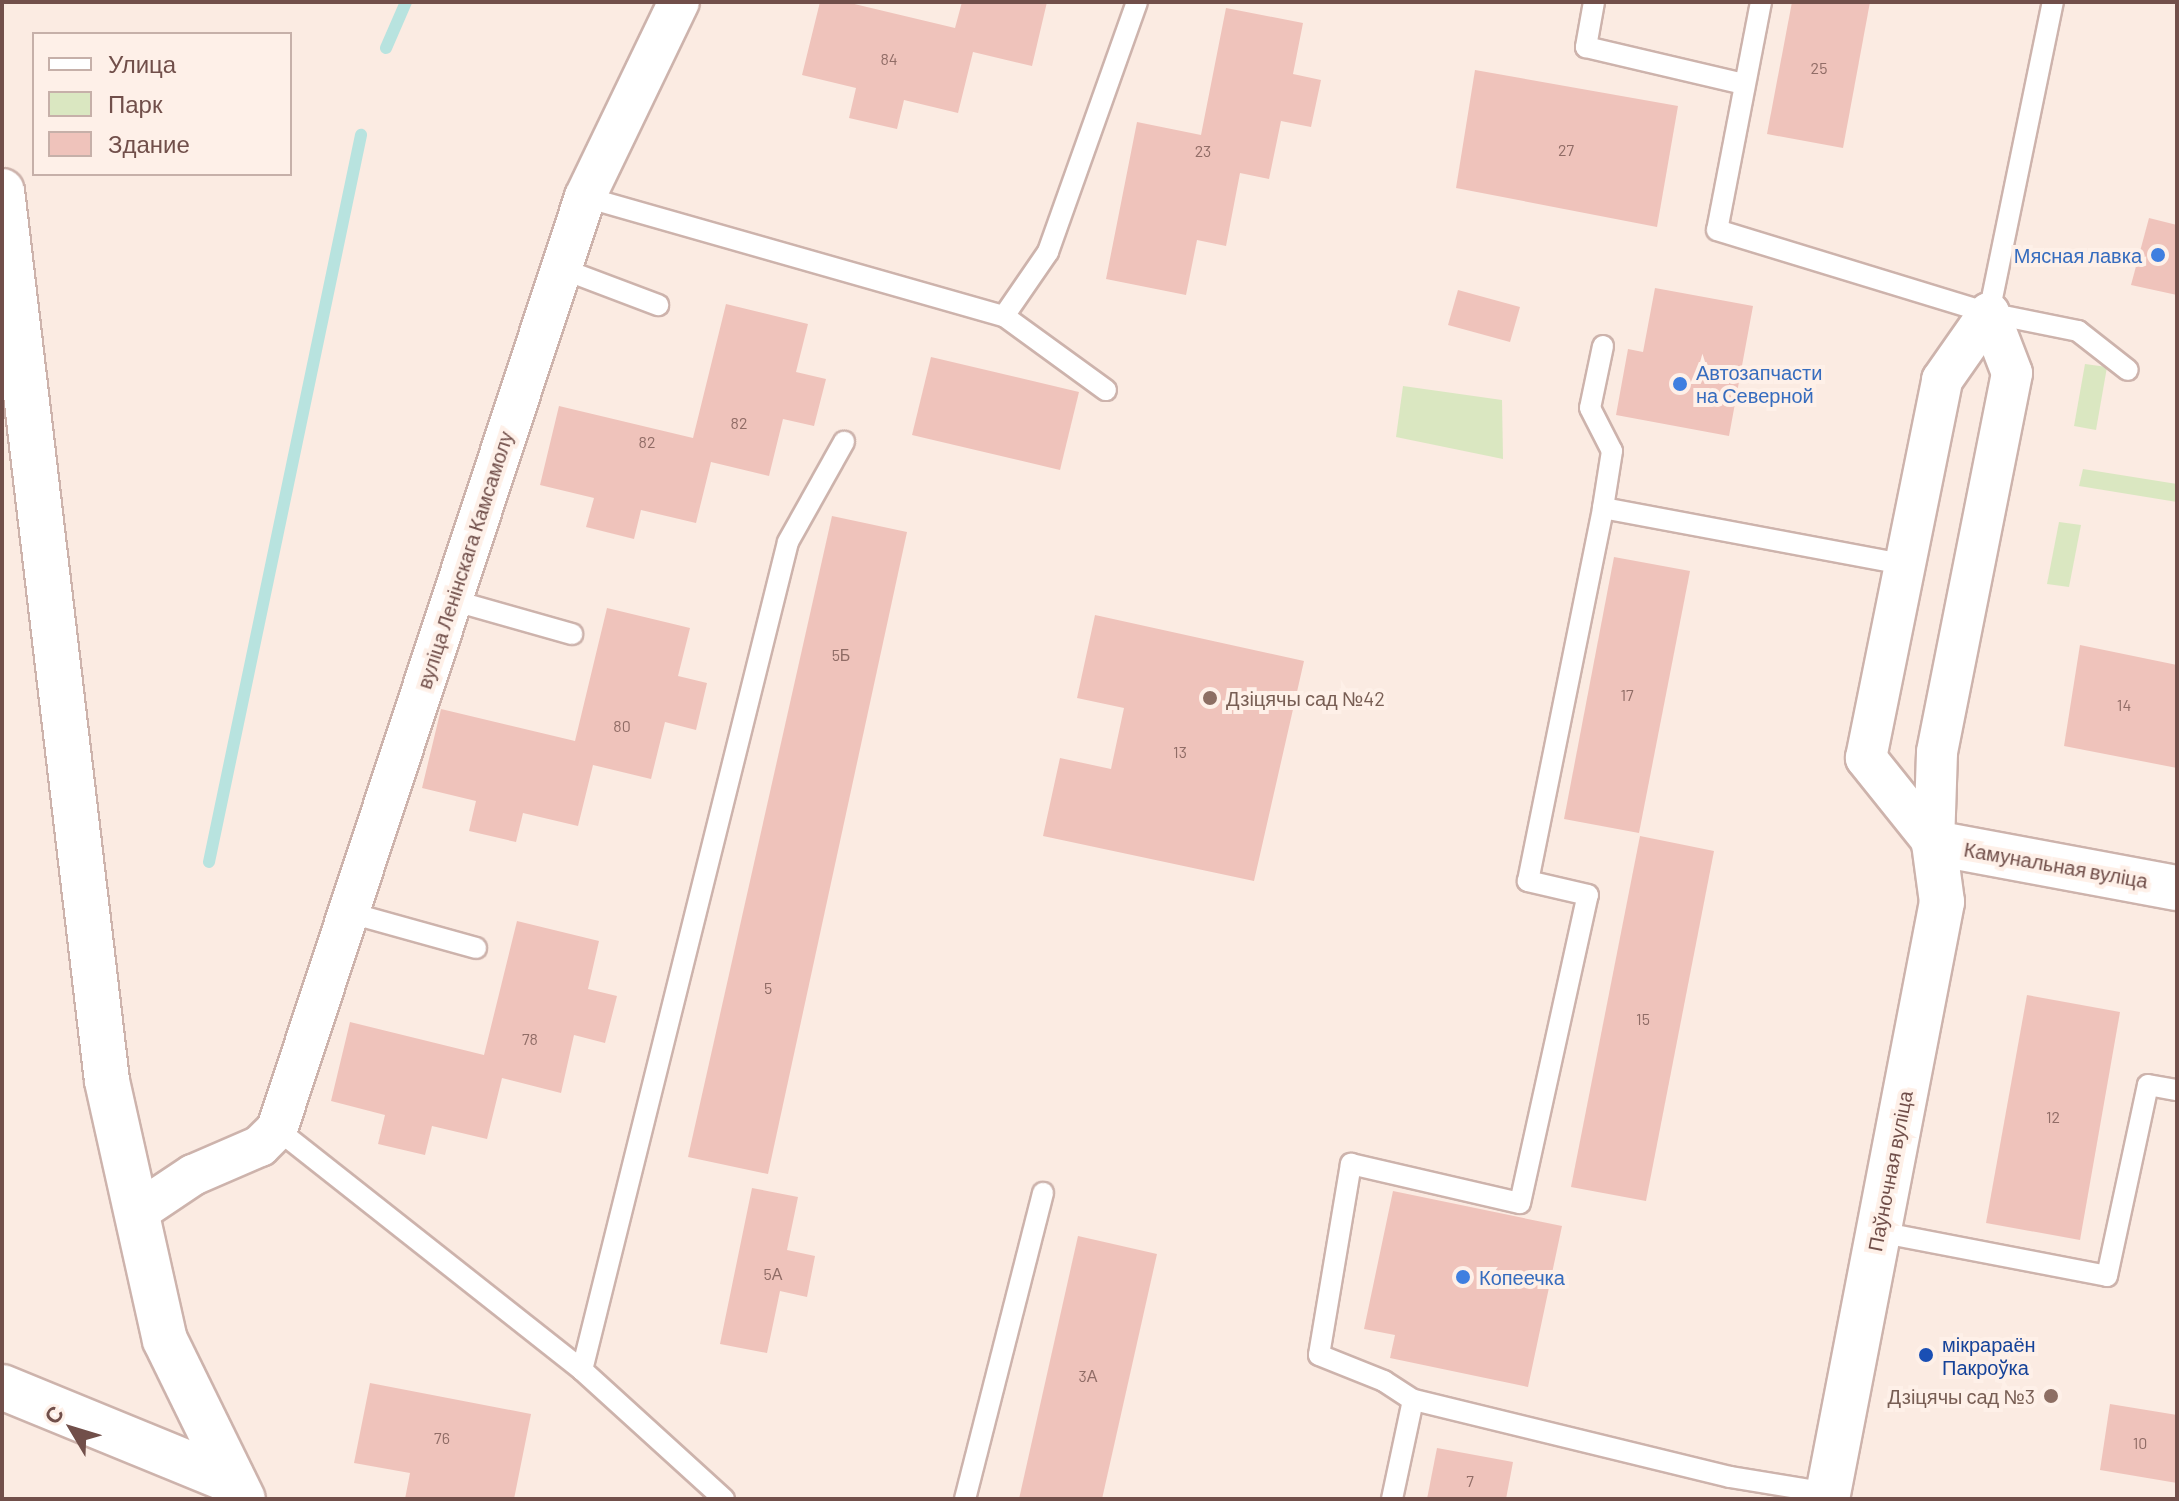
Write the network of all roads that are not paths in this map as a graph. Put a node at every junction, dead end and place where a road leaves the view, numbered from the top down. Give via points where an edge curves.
1 (679, 2) edge
2 (1137, 2) edge
3 (1594, 2) edge
4 (1761, 2) edge
5 (2053, 2) edge
6 (1744, 84) junction
7 (2, 191) edge
8 (585, 197) junction
9 (560, 268) junction
10 (7, 286) edge
11 (658, 305) dead end
12 (1989, 313) junction
13 (1004, 316) junction
14 (1603, 346) dead end
15 (2128, 370) dead end
16 (1106, 390) dead end
17 (844, 442) dead end
18 (1603, 508) junction
19 (1902, 564) junction
20 (452, 600) junction
21 (572, 634) dead end
22 (1934, 843) junction
23 (2177, 888) edge
24 (347, 912) junction
25 (476, 948) dead end
26 (2177, 1090) edge
27 (277, 1129) junction
28 (1043, 1193) dead end
29 (136, 1213) junction
30 (1879, 1232) junction
31 (582, 1370) junction
32 (2, 1387) edge
33 (1413, 1400) junction
34 (234, 1493) edge
35 (1828, 1496) edge
36 (724, 1499) edge
37 (965, 1499) edge
38 (1392, 1499) edge

1 - 8 street, вуліца Ленінскага Камсамолу
2 - 13 lane via 1048,252
3 - 6 lane via 1586,47
4 - 6 lane
5 - 12 lane
6 - 12 lane via 1717,230
7 - 10 main road
8 - 9 street, вуліца Ленінскага Камсамолу
8 - 13 lane
9 - 11 lane
9 - 20 street, вуліца Ленінскага Камсамолу
10 - 29 main road via 107,1081
12 - 15 lane via 2078,331
12 - 19 street via 1942,380
12 - 22 street via 2012,373 1937,752
13 - 16 lane
14 - 18 lane via 1590,408 1612,451
17 - 31 lane via 788,542
18 - 19 lane
18 - 33 lane via 1528,881 1588,895 1520,1203 1351,1164 1319,1355 1384,1381
19 - 22 street via 1866,758
20 - 21 lane
20 - 24 street, вуліца Ленінскага Камсамолу
22 - 23 main road, Камунальная вуліца
22 - 30 main road, Паўночная вуліца via 1942,902
24 - 25 lane
24 - 27 street, вуліца Ленінскага Камсамолу
26 - 30 lane via 2148,1085 2107,1276
27 - 29 street via 260,1146 193,1175
27 - 31 lane
28 - 37 lane
29 - 34 main road via 165,1340
30 - 35 main road, Паўночная вуліца
31 - 36 lane
32 - 34 main road
33 - 35 lane
33 - 38 lane

